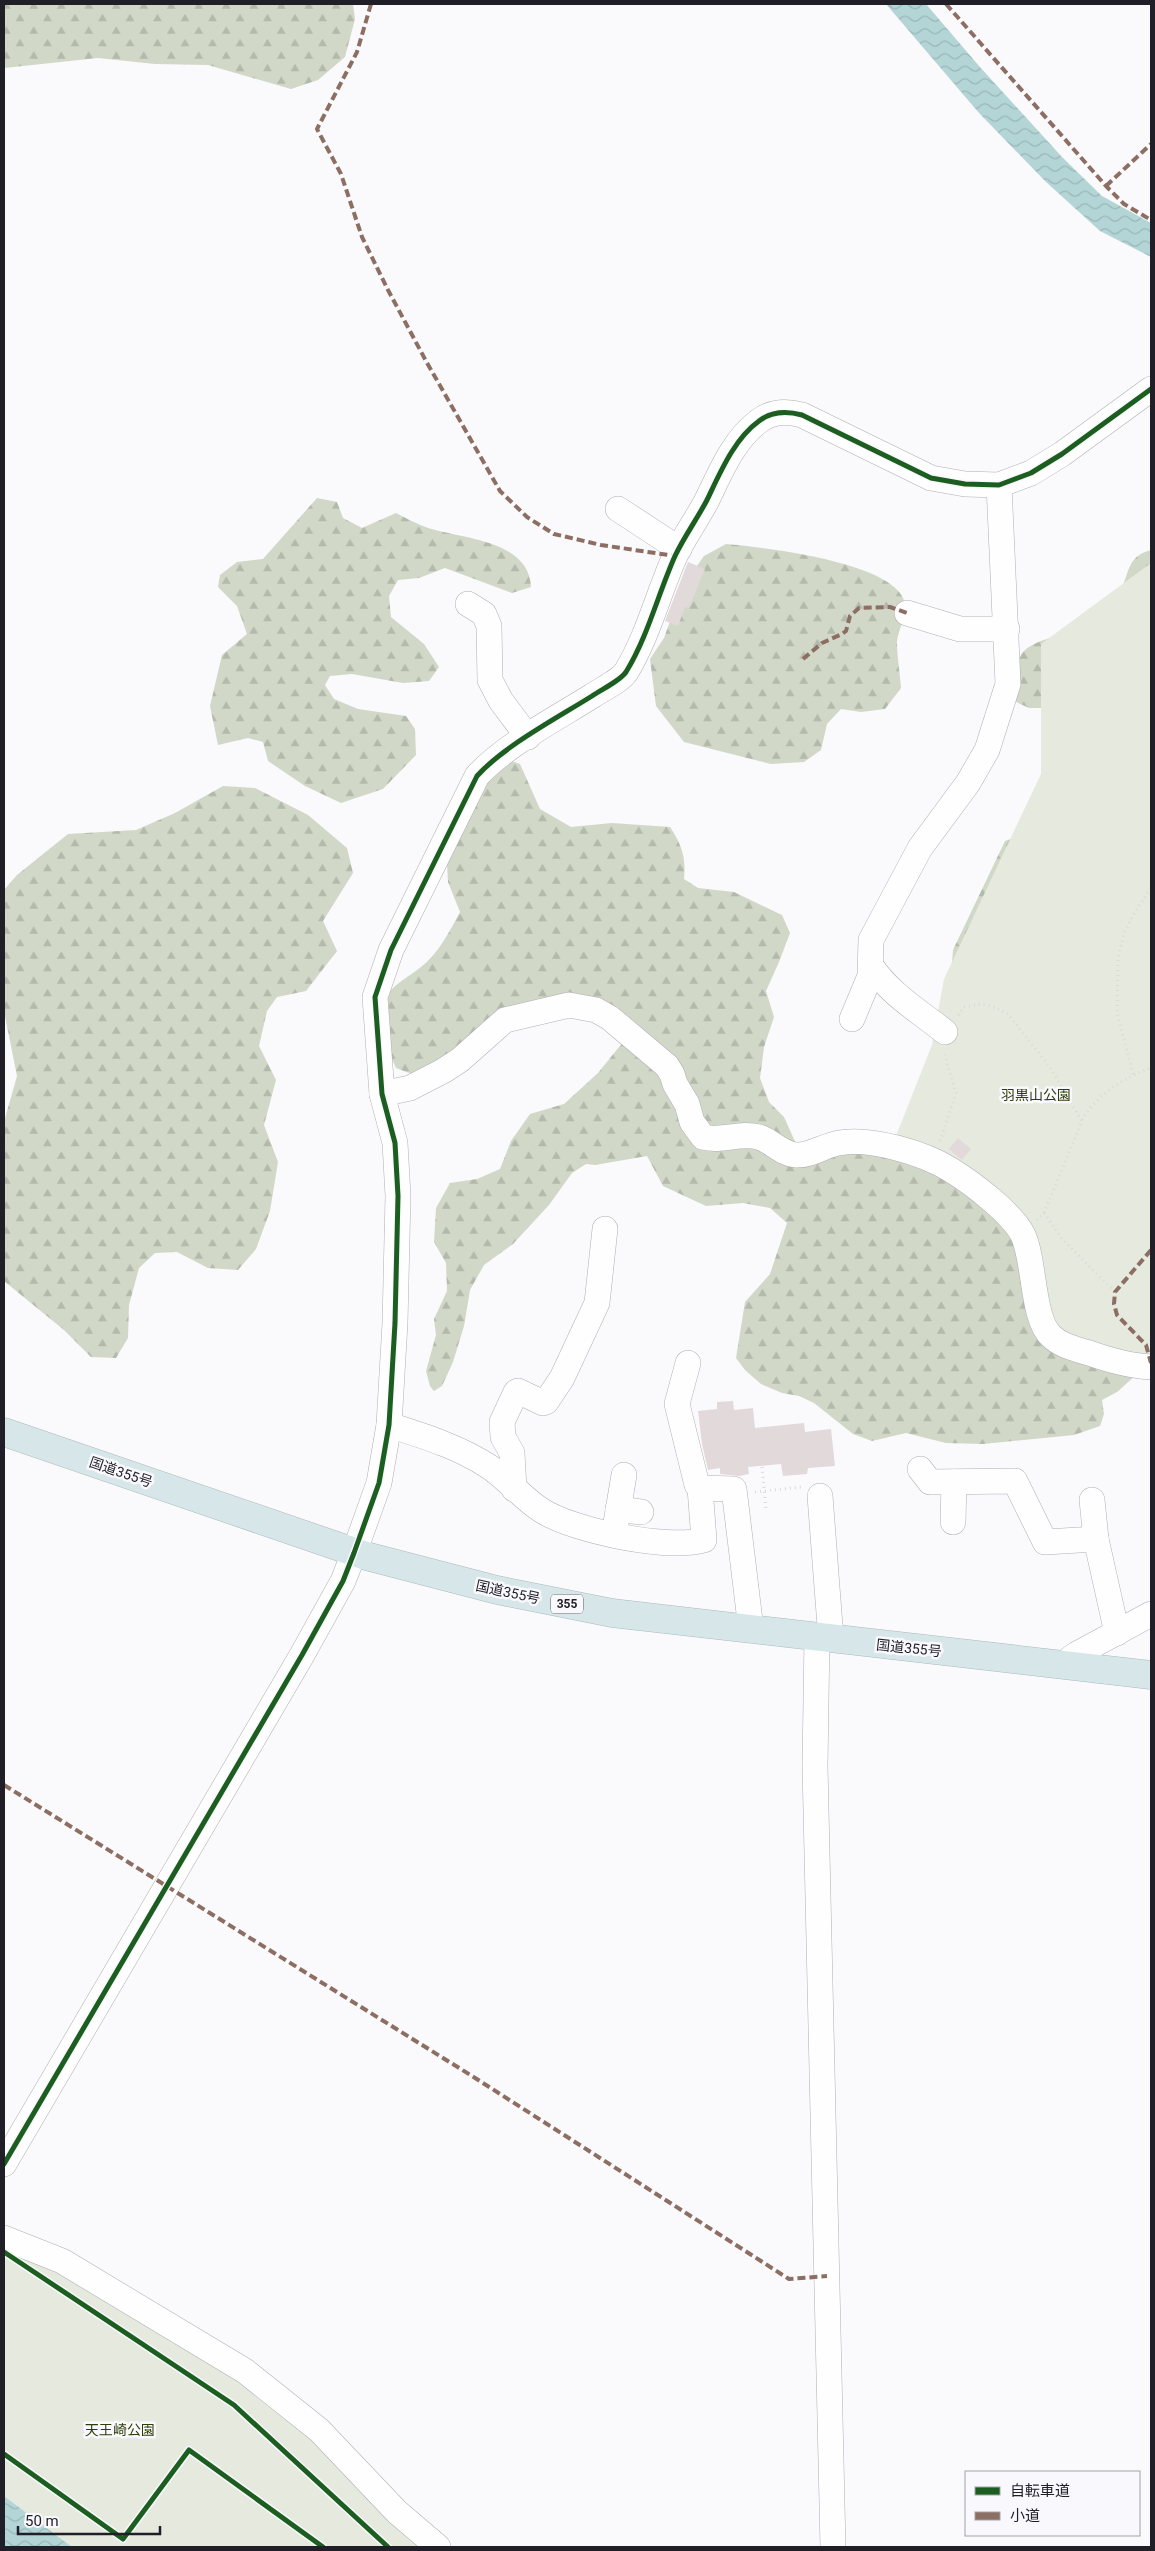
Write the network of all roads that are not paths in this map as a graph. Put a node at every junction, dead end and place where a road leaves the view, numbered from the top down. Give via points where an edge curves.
1 (1151, 389) edge
2 (999, 485) junction
3 (618, 508) dead end
4 (679, 549) junction
5 (468, 604) dead end
6 (907, 614) dead end
7 (1007, 628) junction
8 (528, 737) junction
9 (872, 966) junction
10 (852, 1020) dead end
11 (945, 1032) road end
12 (382, 1094) junction
13 (605, 1229) dead end
14 (688, 1363) dead end
15 (1151, 1367) edge
16 (389, 1425) junction
17 (4, 1432) edge
18 (920, 1469) dead end
19 (624, 1474) dead end
20 (954, 1482) junction
21 (700, 1488) junction
22 (514, 1489) junction
23 (820, 1496) road end
24 (1092, 1500) dead end
25 (953, 1522) dead end
26 (614, 1535) junction
27 (1096, 1539) junction
28 (354, 1552) junction
29 (1139, 1623) edge
30 (751, 1629) junction
31 (824, 1638) junction
32 (1068, 1666) junction
33 (1151, 1675) edge
34 (4, 2164) edge
35 (4, 2238) edge
36 (438, 2547) edge
37 (833, 2547) edge

1 - 2 street via 1062,454 1031,473
2 - 4 street via 931,478 802,415 782,412 761,420 738,445
2 - 7 street
3 - 4 street
4 - 8 street via 626,674
5 - 8 street via 484,614 489,626 490,680
6 - 7 street via 960,629
7 - 9 street via 1008,684 987,750 968,783 920,848 871,940 869,955
8 - 12 street via 485,767 478,776 391,950 375,998
9 - 10 street
9 - 11 street via 906,1004
12 - 15 street via 410,1088 443,1071 505,1020 569,1005 581,1006 610,1018 664,1062 687,1104 696,1130 703,1137 748,1135 762,1138 786,1153 797,1155 835,1143 867,1141 934,1161 951,1170 999,1208 1023,1235 1040,1315 1050,1335 1071,1348 1122,1364
12 - 16 street via 395,1143 398,1196
13 - 22 street via 598,1303 562,1378 543,1403 516,1392 502,1422 503,1437 512,1453
14 - 21 street via 677,1404
16 - 22 street via 466,1453 490,1467
16 - 28 street via 379,1483
17 - 28 highway, 国道355号 / 355
18 - 20 street via 930,1482
19 - 26 street via 630,1510
20 - 25 street
20 - 27 street via 1015,1481 1044,1542
21 - 26 street via 704,1540 690,1544
21 - 30 street via 734,1489
22 - 26 street via 540,1510 563,1522
23 - 31 street
24 - 27 street
27 - 29 street
28 - 30 highway, 国道355号 / 355 via 497,1590 612,1613
28 - 34 street via 343,1581 302,1655
29 - 32 street via 1077,1654
30 - 31 highway, 国道355号 / 355
31 - 32 highway, 国道355号 / 355
31 - 37 street via 816,1766
32 - 33 highway, 国道355号 / 355
35 - 36 street via 62,2262 245,2370 319,2430 397,2512

